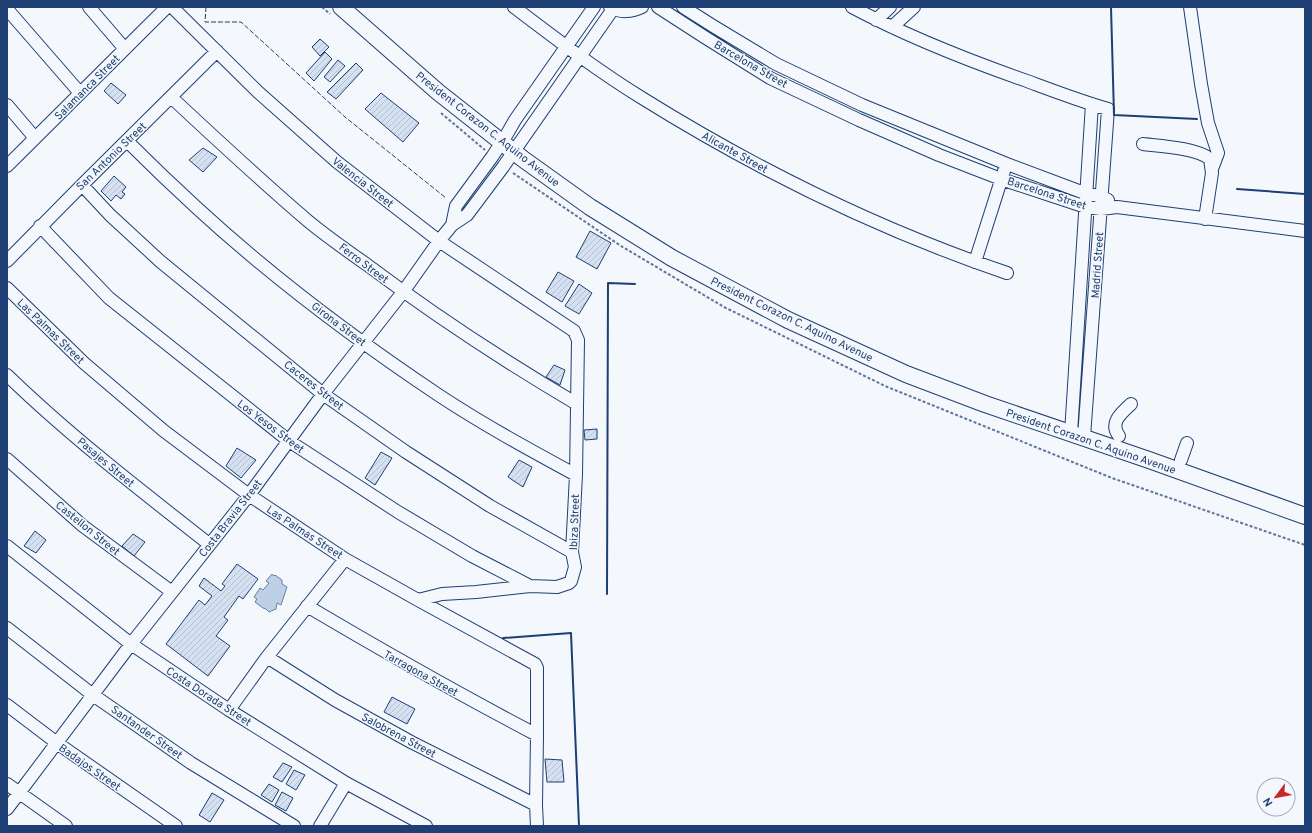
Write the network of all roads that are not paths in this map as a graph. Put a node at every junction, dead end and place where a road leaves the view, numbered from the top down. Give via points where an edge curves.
1 (90, 7) edge
2 (167, 7) edge
3 (172, 7) edge
4 (341, 7) edge
5 (514, 7) edge
6 (594, 7) edge
7 (642, 7) edge
8 (658, 7) edge
9 (683, 7) edge
10 (852, 7) edge
11 (890, 7) edge
12 (914, 7) edge
13 (1190, 7) edge
14 (611, 8) edge
15 (7, 9) edge
16 (876, 20) junction
17 (892, 27) junction
18 (566, 47) junction
19 (125, 48) junction
20 (217, 51) junction
21 (579, 56) junction
22 (80, 93) junction
23 (171, 97) junction
24 (1092, 104) junction
25 (7, 105) edge
26 (35, 138) junction
27 (127, 141) junction
28 (1143, 144) dead end
29 (507, 147) junction
30 (1007, 164) junction
31 (7, 166) edge
32 (1212, 169) junction
33 (1001, 179) junction
34 (82, 185) junction
35 (1087, 194) junction
36 (1102, 196) junction
37 (1117, 206) junction
38 (1086, 207) junction
39 (1100, 209) junction
40 (1205, 219) junction
41 (40, 226) junction
42 (1305, 231) edge
43 (439, 241) junction
44 (7, 261) edge
45 (975, 262) junction
46 (1007, 273) dead end
47 (7, 288) edge
48 (403, 292) junction
49 (574, 332) joint
50 (364, 343) junction
51 (7, 375) edge
52 (323, 394) junction
53 (577, 404) junction
54 (1130, 404) dead end
55 (1078, 435) junction
56 (1119, 436) dead end
57 (289, 441) junction
58 (1187, 443) dead end
59 (7, 459) edge
60 (1181, 460) dead end
61 (576, 475) junction
62 (249, 495) junction
63 (1305, 516) edge
64 (209, 544) junction
65 (7, 546) edge
66 (572, 552) junction
67 (345, 559) junction
68 (530, 586) junction
69 (172, 592) junction
70 (418, 600) junction
71 (307, 606) junction
72 (7, 628) edge
73 (131, 644) junction
74 (267, 657) junction
75 (94, 695) junction
76 (7, 705) edge
77 (229, 710) junction
78 (537, 735) junction
79 (57, 743) junction
80 (346, 783) junction
81 (7, 784) edge
82 (19, 794) junction
83 (536, 805) junction
84 (7, 809) edge
85 (66, 826) edge
86 (176, 826) edge
87 (294, 826) edge
88 (320, 826) edge
89 (426, 826) edge
90 (537, 826) edge

1 - 19 street
2 - 19 street, Salamanca Street
3 - 20 street, Valencia Street
4 - 29 main road, President Corazon C. Aquino Avenue via 438,92
5 - 18 street, Alicante Street
6 - 18 street
7 - 14 street via 628,11
8 - 33 street, Barcelona Street via 770,78 858,120
9 - 30 street, Barcelona Street via 790,70 862,105
10 - 16 street, Madrid Street
11 - 16 street
12 - 17 street
13 - 32 street via 1208,123 1218,153
14 - 21 street
15 - 22 street
16 - 17 street, Madrid Street
17 - 24 street, Madrid Street via 946,51
18 - 21 street, Alicante Street
18 - 29 street via 515,120
19 - 22 street, Salamanca Street
20 - 23 street, San Antonio Street
20 - 43 street, Valencia Street via 258,92 337,162
21 - 29 street
21 - 45 street, Alicante Street via 642,98 790,183
22 - 26 street, Salamanca Street
23 - 27 street, San Antonio Street
23 - 48 street, Ferro Street via 309,222
24 - 35 street, Madrid Street
24 - 36 street, Madrid Street via 1108,109
25 - 26 street
26 - 31 street, Salamanca Street
27 - 34 street, San Antonio Street
27 - 50 street, Girona Street via 197,209 277,276
28 - 32 street via 1205,154 1210,159
29 - 43 street, Costa Bravia Street via 456,206 452,225
29 - 55 main road, President Corazon C. Aquino Avenue via 590,207 666,254 788,320 906,374
30 - 33 street
30 - 35 street, Barcelona Street
32 - 40 street
33 - 38 street, Barcelona Street
33 - 45 street
34 - 41 street, San Antonio Street
34 - 52 street, Caceres Street via 161,262
35 - 36 street, Barcelona Street
35 - 38 street, Madrid Street
36 - 37 street, Barcelona Street
36 - 39 street, Madrid Street
37 - 39 street, Barcelona Street
37 - 40 street
38 - 39 street, Barcelona Street
38 - 55 street, Madrid Street
39 - 55 street, Madrid Street
40 - 42 street
41 - 44 street, San Antonio Street
41 - 57 street, Los Yesos Street via 109,298
43 - 48 street, Costa Bravia Street
43 - 49 street, Valencia Street
45 - 46 street, Alicante Street
47 - 62 street, Las Palmas Street via 84,363 164,430
48 - 50 street, Costa Bravia Street
48 - 53 street, Ferro Street via 531,377
49 - 53 street, Ibiza Street via 578,340
50 - 52 street, Costa Bravia Street
50 - 61 street, Girona Street via 441,397
51 - 64 street, Pasajes Street via 110,466
52 - 57 street, Costa Bravia Street
52 - 66 street, Caceres Street via 490,506
53 - 61 street, Ibiza Street
54 - 56 street via 1120,414 1114,426
55 - 63 main road, President Corazon C. Aquino Avenue
57 - 62 street, Costa Bravia Street
57 - 68 street, Los Yesos Street via 412,520 472,556
58 - 60 street
59 - 69 street, Castellon Street via 83,526
61 - 66 street, Ibiza Street
62 - 64 street, Costa Bravia Street
62 - 67 street, Las Palmas Street
64 - 69 street, Costa Bravia Street
65 - 73 street, Costa Dorada Street
66 - 68 street, Ibiza Street via 575,567 569,583 557,586
67 - 70 street, Las Palmas Street
67 - 71 street
68 - 70 street, Ibiza Street via 442,594
69 - 73 street, Costa Bravia Street
70 - 78 street, Las Palmas Street via 535,664
71 - 74 street
71 - 78 street, Tarragona Street via 380,650
72 - 75 street, Santander Street
73 - 75 street, Costa Bravia Street
73 - 77 street, Costa Dorada Street
74 - 77 street
74 - 83 street, Salobrena Street via 335,700 410,742
75 - 79 street, Costa Bravia Street
75 - 87 street, Santander Street via 191,763
76 - 79 street, Badajos Street
77 - 80 street, Costa Dorada Street
78 - 83 street
79 - 82 street, Costa Bravia Street
79 - 86 street, Badajos Street
80 - 88 street
80 - 89 street, Costa Dorada Street
81 - 82 street
82 - 84 street, Costa Bravia Street
82 - 85 street
83 - 90 street

